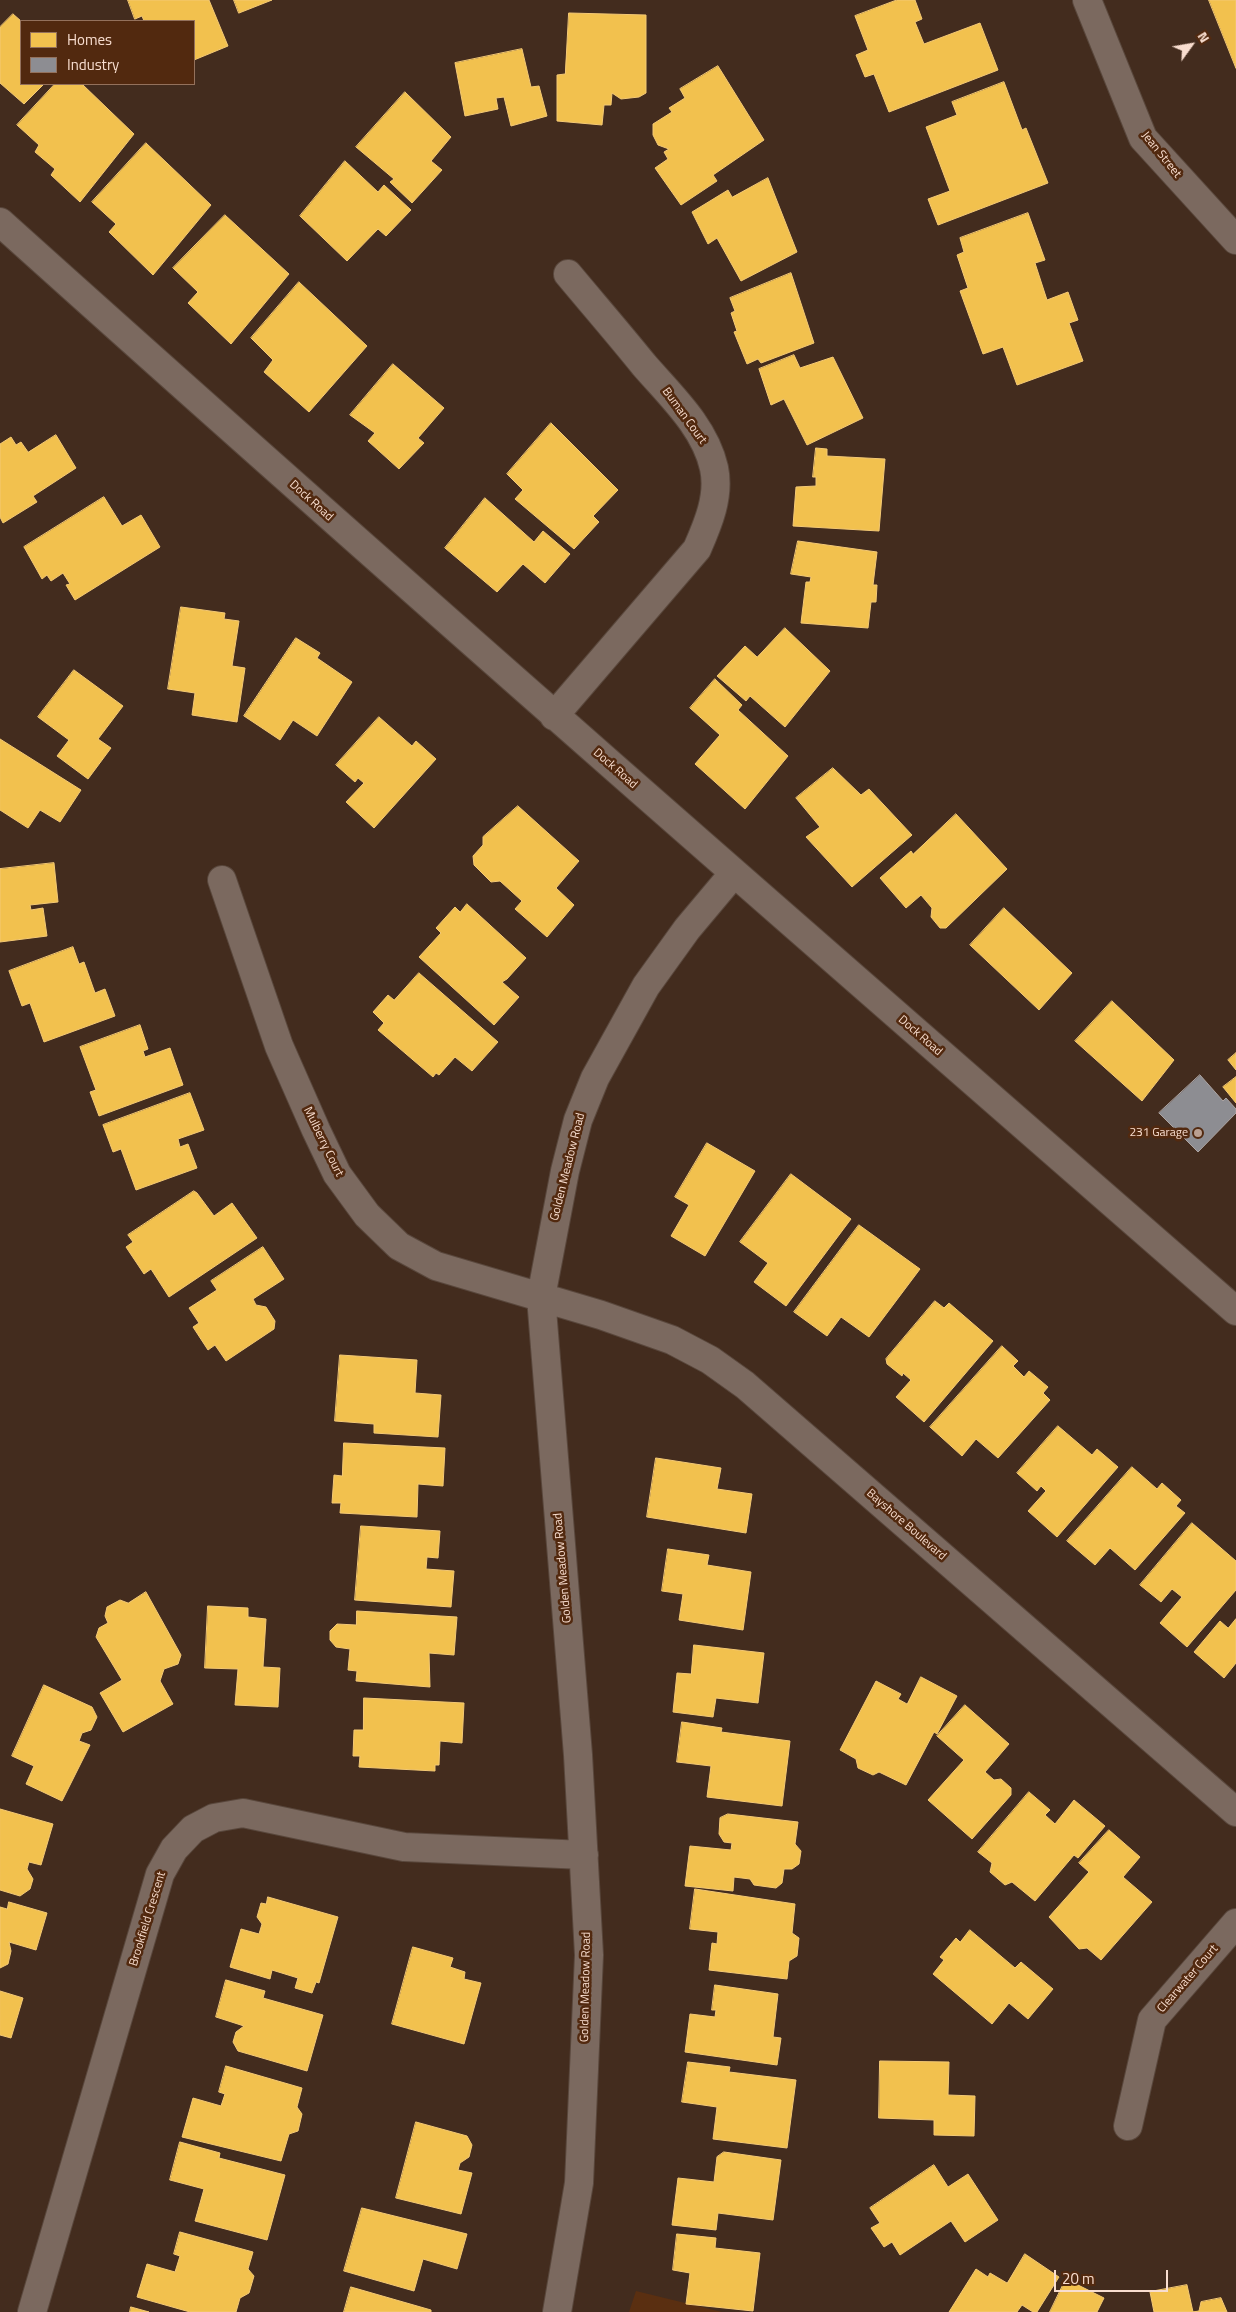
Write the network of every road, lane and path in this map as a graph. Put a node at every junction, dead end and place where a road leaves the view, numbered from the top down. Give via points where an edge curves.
1 (1087, 0) edge
2 (0, 222) edge
3 (1236, 240) edge
4 (568, 274) dead end
5 (554, 716) junction
6 (734, 873) junction
7 (222, 880) dead end
8 (541, 1297) junction
9 (1236, 1311) edge
10 (1236, 1812) edge
11 (584, 1855) junction
12 (1236, 1924) edge
13 (1128, 2126) dead end
14 (32, 2312) edge
15 (557, 2312) edge

1 - 3 street, Jean Street via 1143,138
2 - 5 street, Dock Road
4 - 5 street, Buman Court via 705,440 714,469 715,493 710,520 697,549
5 - 6 street, Dock Road
6 - 8 street, Golden Meadow Road via 687,929 646,986 595,1078 578,1120 565,1171
6 - 9 street, Dock Road
7 - 8 street, Mulberry Court via 283,1055 338,1174 367,1215 400,1246 436,1266
8 - 10 street, Bayshore Boulevard via 672,1340 710,1360 745,1385
8 - 11 street, Golden Meadow Road
11 - 14 street, Brookfield Crescent via 404,1847 243,1813 214,1818 193,1829 174,1849 160,1874
11 - 15 street, Golden Meadow Road via 589,1955 579,2183
12 - 13 street, Clearwater Court via 1152,2020

